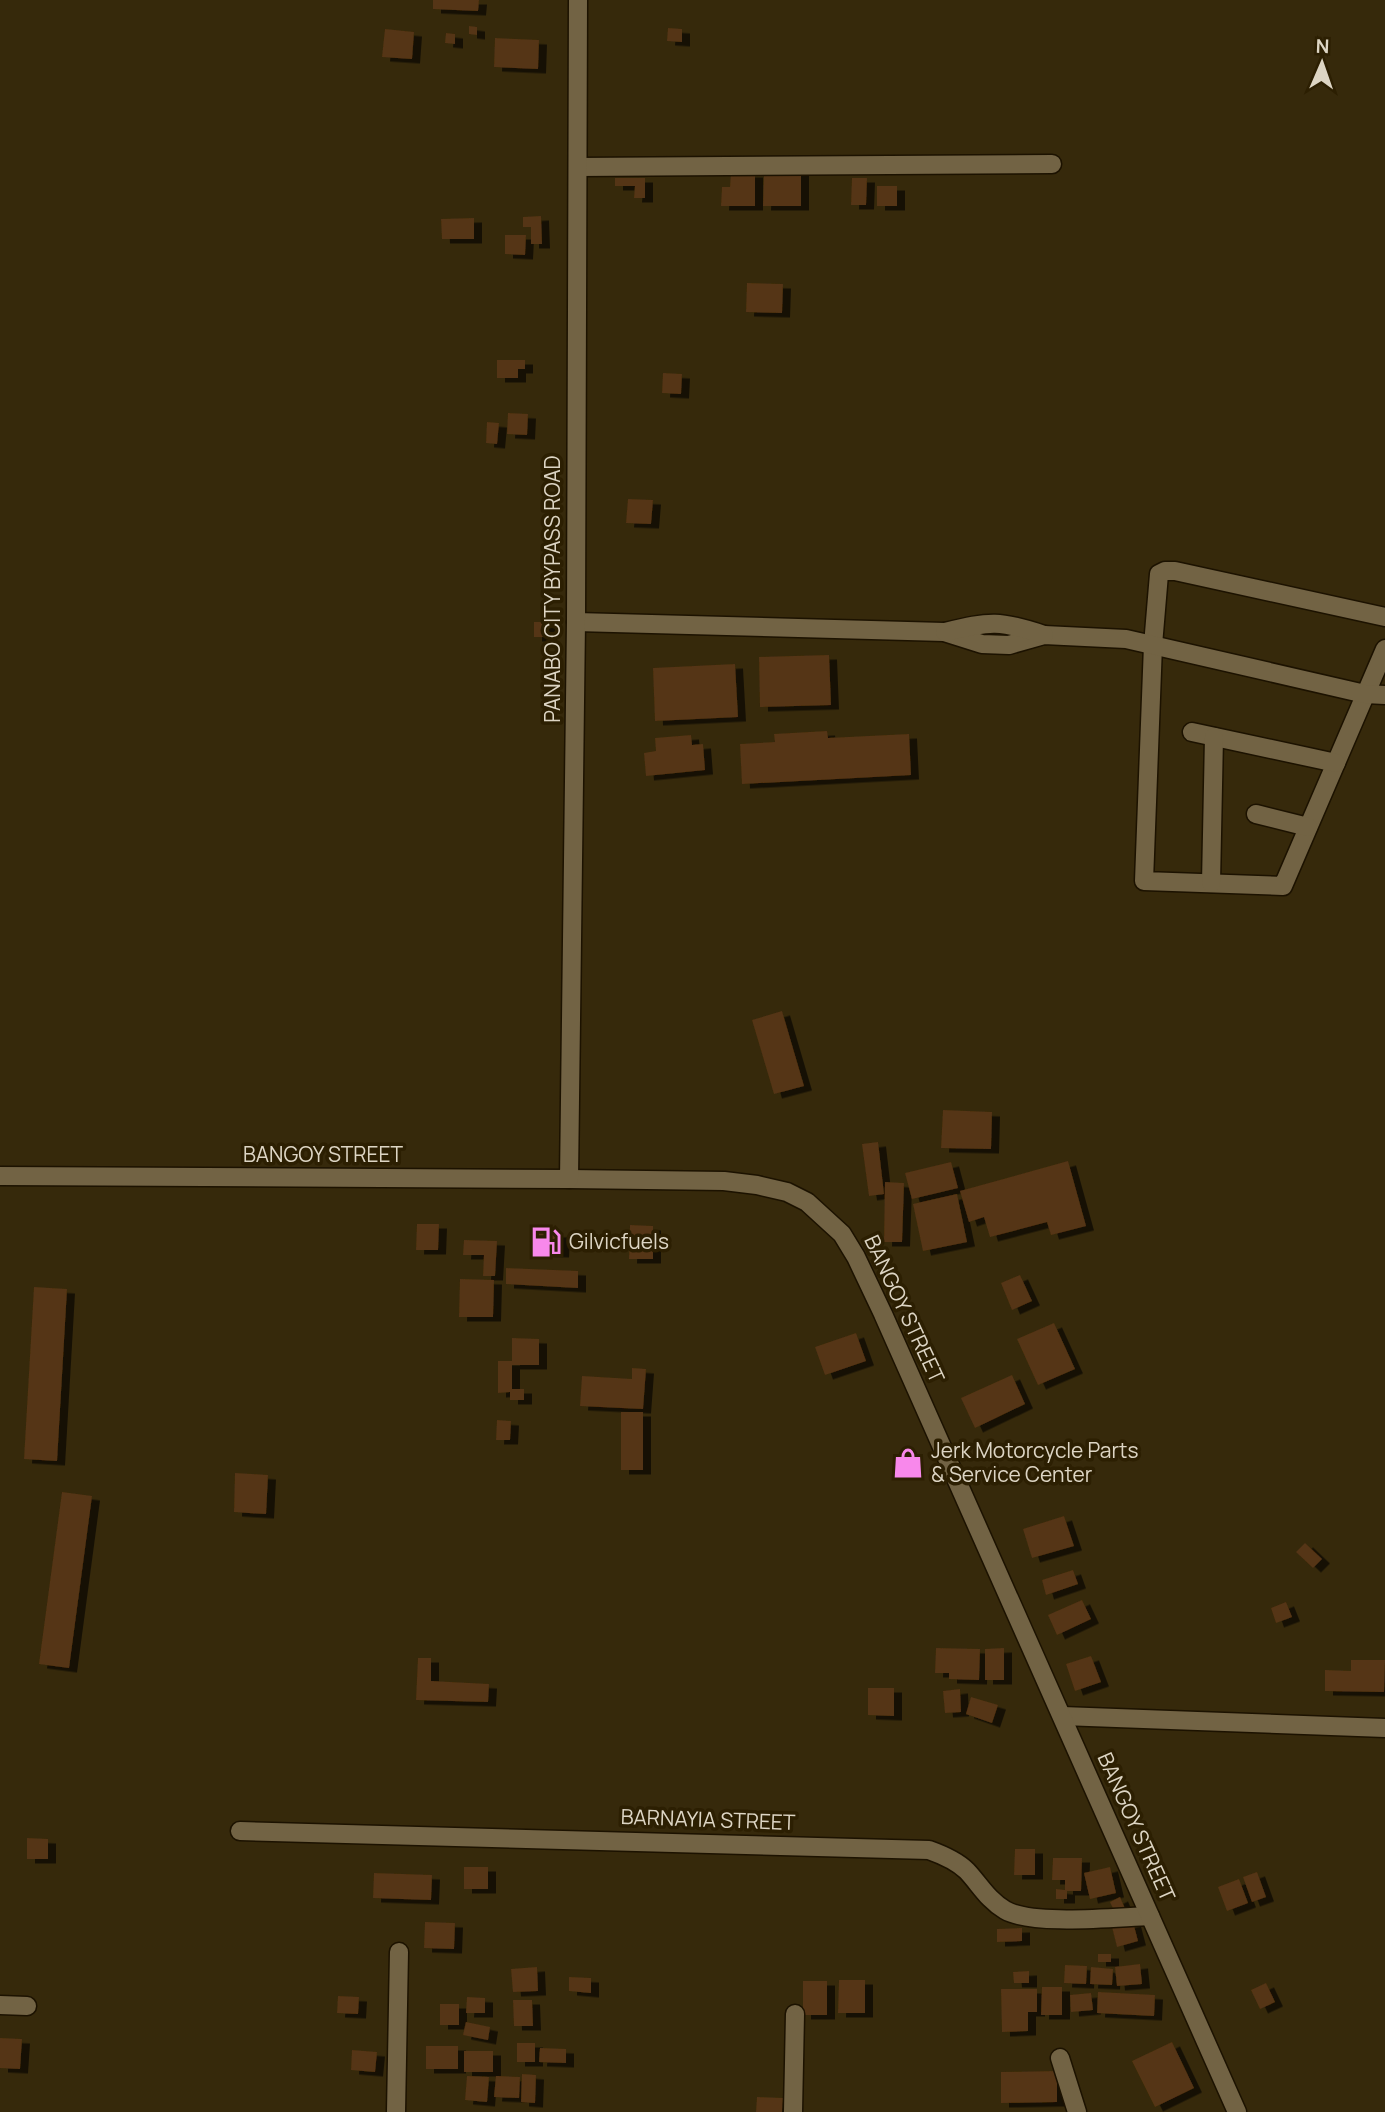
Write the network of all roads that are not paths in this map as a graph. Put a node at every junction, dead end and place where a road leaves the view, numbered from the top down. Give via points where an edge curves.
1 (579, 0) edge
2 (1052, 164) dead end
3 (578, 167) junction
4 (1385, 617) edge
5 (576, 622) junction
6 (1153, 645) junction
7 (1385, 649) edge
8 (1365, 694) junction
9 (1385, 695) edge
10 (1192, 732) dead end
11 (1214, 737) junction
12 (1336, 763) junction
13 (1256, 814) dead end
14 (1308, 827) junction
15 (1211, 883) junction
16 (0, 1176) edge
17 (569, 1179) junction
18 (1062, 1716) junction
19 (1385, 1728) edge
20 (240, 1831) dead end
21 (1150, 1916) junction
22 (399, 1952) dead end
23 (0, 2005) edge
24 (27, 2006) dead end
25 (795, 2014) dead end
26 (1060, 2058) dead end
27 (396, 2112) edge
28 (793, 2112) edge
29 (1077, 2112) edge
30 (1237, 2112) edge

1 - 3 street, PANABO CITY BYPASS ROAD
2 - 3 street
3 - 5 street, PANABO CITY BYPASS ROAD
4 - 6 street via 1170,570 1158,578
5 - 6 street via 944,632 996,645 1044,635 1116,638
5 - 17 street, PANABO CITY BYPASS ROAD
6 - 8 street
6 - 15 street via 1144,881
7 - 8 street
8 - 9 street
8 - 12 street
10 - 11 street
11 - 12 street
11 - 15 street
12 - 14 street
13 - 14 street
14 - 15 street via 1283,886
16 - 17 street, BANGOY STREET
17 - 18 street, BANGOY STREET via 757,1185 807,1202 842,1234 883,1314
18 - 19 street
18 - 21 street, BANGOY STREET
20 - 21 street, BARNAYIA STREET via 929,1850 965,1869 990,1900 1007,1912 1031,1917
21 - 30 street, BANGOY STREET
22 - 27 street
23 - 24 street
25 - 28 street
26 - 29 street

